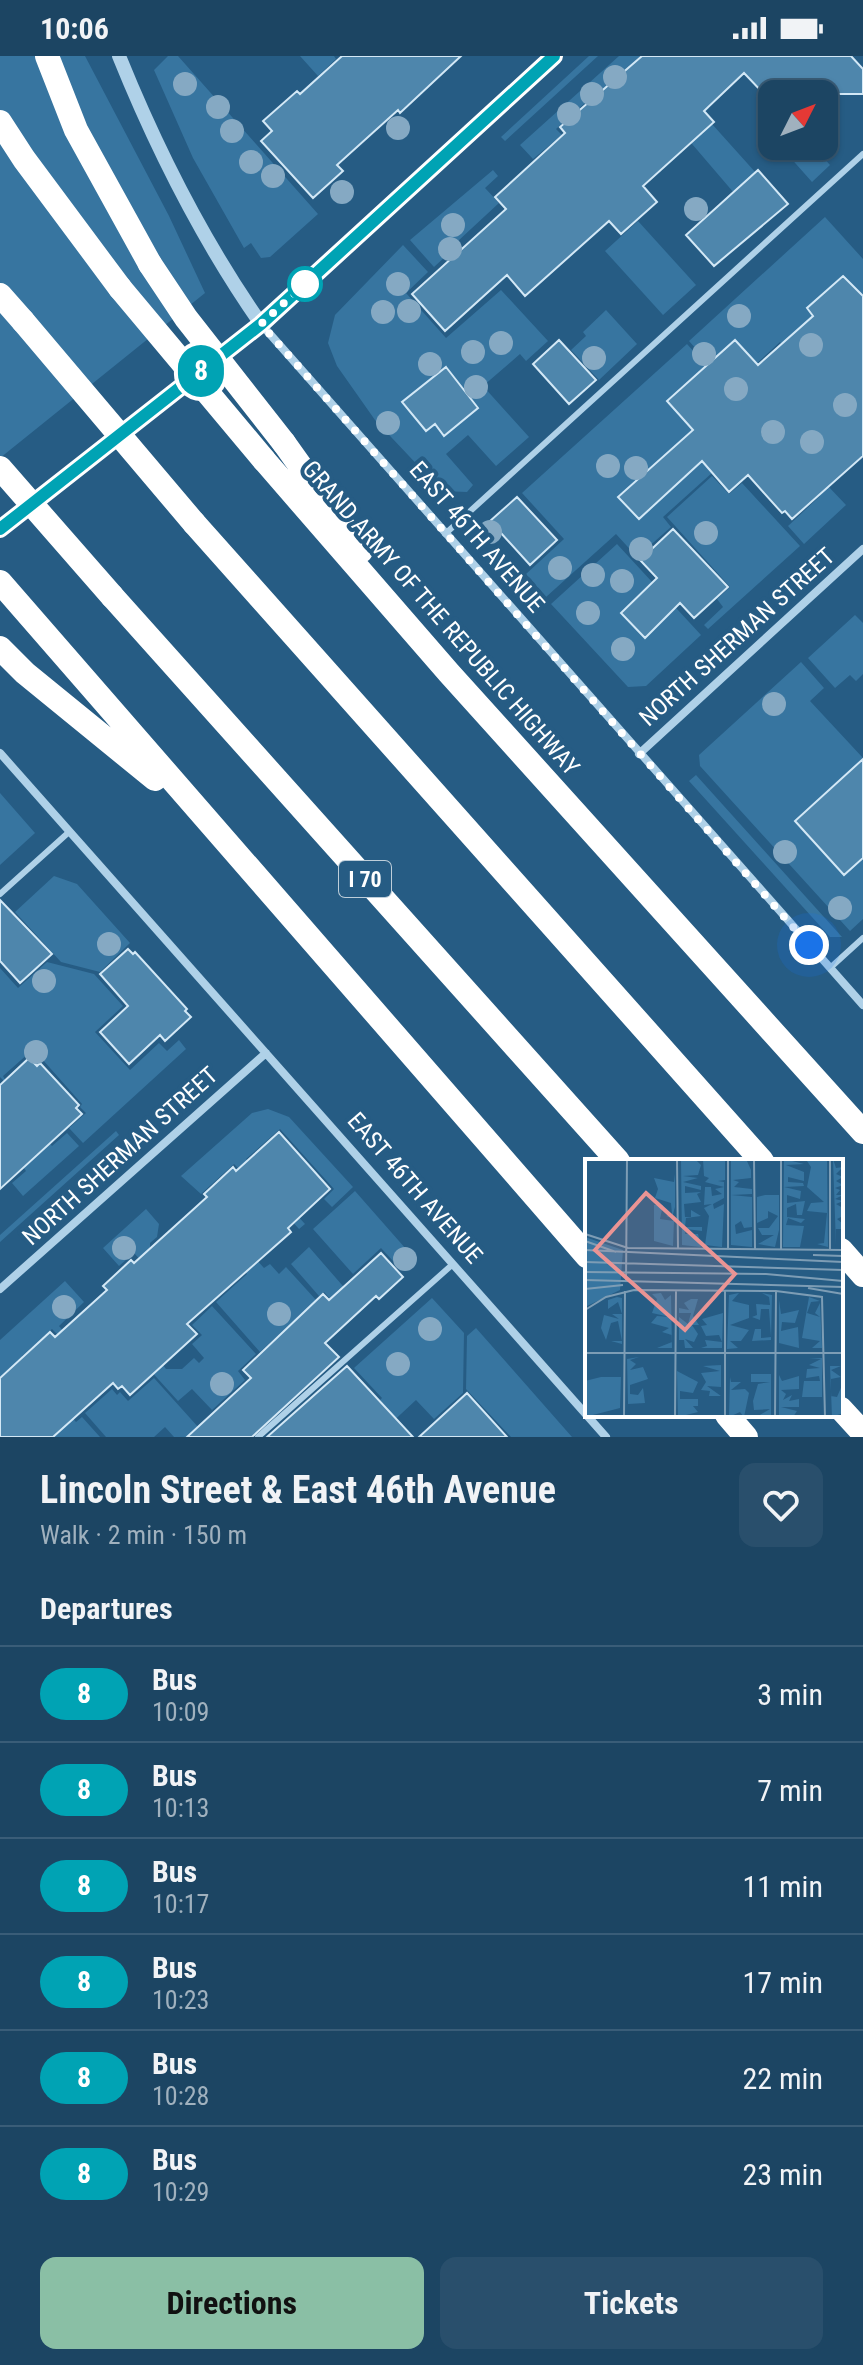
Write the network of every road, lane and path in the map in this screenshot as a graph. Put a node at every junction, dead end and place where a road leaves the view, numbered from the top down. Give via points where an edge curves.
1 (47, 56) edge
2 (554, 56) edge
3 (121, 57) edge
4 (0, 122) edge
5 (863, 154) edge
6 (0, 295) edge
7 (261, 324) junction
8 (0, 468) edge
9 (0, 529) edge
10 (445, 534) junction
11 (863, 549) edge
12 (0, 582) edge
13 (0, 648) edge
14 (449, 673) junction
15 (0, 753) edge
16 (639, 754) junction
17 (204, 818) junction
18 (69, 832) junction
19 (0, 894) edge
20 (863, 938) edge
21 (830, 968) junction
22 (863, 1005) edge
23 (266, 1053) junction
24 (863, 1132) edge
25 (616, 1159) edge
26 (760, 1159) edge
27 (843, 1252) edge
28 (585, 1254) edge
29 (453, 1264) junction
30 (863, 1275) edge
31 (0, 1289) edge
32 (843, 1411) edge
33 (585, 1413) edge
34 (588, 1417) edge
35 (729, 1417) edge
36 (863, 1433) edge
37 (258, 1437) edge
38 (606, 1437) edge
39 (746, 1437) edge

1 - 14 highway, bridge via 76,130 150,264
2 - 7 street
3 - 7 street, EAST 46TH AVENUE via 191,212
4 - 14 highway, GRAND ARMY OF THE REPUBLIC HIGHWAY, bridge via 120,288
5 - 10 lane
6 - 26 highway, bridge via 194,523
7 - 9 street
7 - 10 street, EAST 46TH AVENUE
8 - 25 highway, I 70, bridge
10 - 16 street, EAST 46TH AVENUE
11 - 16 street, NORTH SHERMAN STREET
12 - 17 highway
13 - 17 highway
14 - 24 highway, GRAND ARMY OF THE REPUBLIC HIGHWAY
15 - 18 street, EAST 46TH AVENUE
16 - 21 street, EAST 46TH AVENUE
17 - 28 highway
18 - 19 lane
18 - 23 street, EAST 46TH AVENUE
20 - 21 lane
21 - 22 street, EAST 46TH AVENUE
23 - 29 street, EAST 46TH AVENUE
23 - 31 street, NORTH SHERMAN STREET
27 - 30 highway
29 - 33 street, EAST 46TH AVENUE
29 - 37 lane
32 - 36 highway
34 - 38 street, EAST 46TH AVENUE
35 - 39 highway

